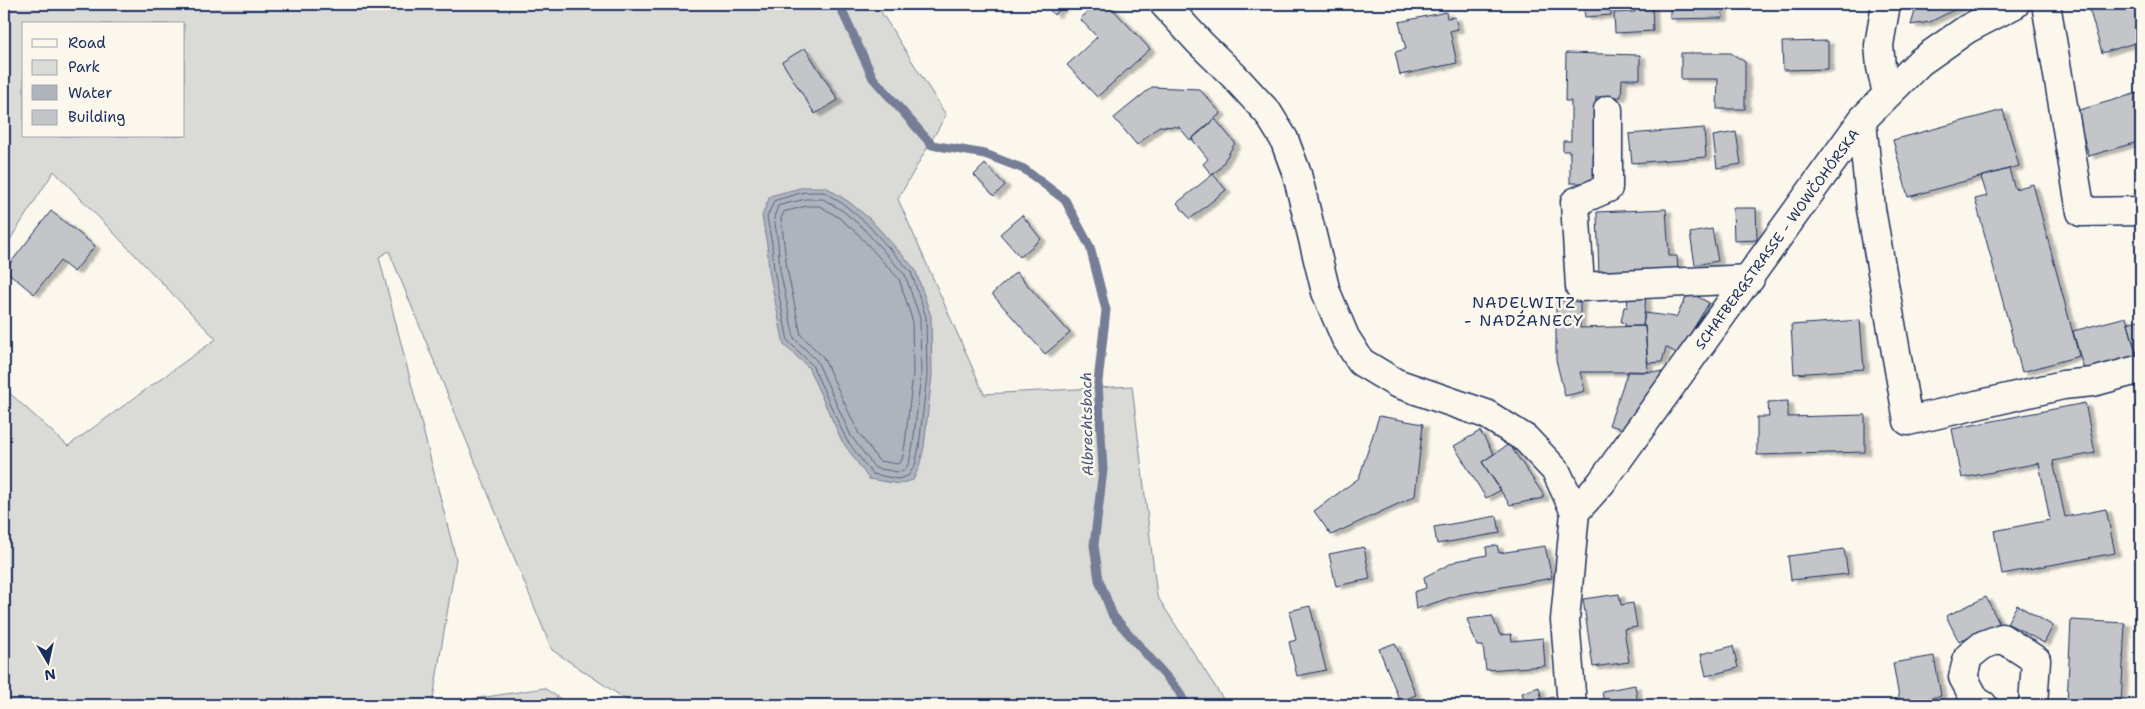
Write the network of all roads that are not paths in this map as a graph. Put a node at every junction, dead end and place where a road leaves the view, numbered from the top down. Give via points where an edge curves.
1 (1164, 4) edge
2 (1886, 4) edge
3 (2015, 4) edge
4 (2046, 4) edge
5 (1887, 94) junction
6 (1608, 110) dead end
7 (1862, 122) junction
8 (2141, 211) edge
9 (1750, 279) junction
10 (2141, 369) edge
11 (1575, 512) junction
12 (1572, 705) edge
13 (1983, 705) edge
14 (2033, 705) edge

1 - 11 street via 1268,113 1284,139 1297,174 1326,292 1345,337 1361,362 1396,383 1486,414 1526,439 1556,471
2 - 5 street via 1879,45
3 - 5 street, SCHAFBERGSTRASSE - WOWČOHÓRSKA via 1967,29 1928,56
4 - 8 street via 2082,212
5 - 7 street, SCHAFBERGSTRASSE - WOWČOHÓRSKA
6 - 9 street via 1608,188 1575,202 1580,286
7 - 9 street, SCHAFBERGSTRASSE - WOWČOHÓRSKA
7 - 10 street via 1871,209 1908,421
9 - 11 street, SCHAFBERGSTRASSE - WOWČOHÓRSKA via 1601,483
11 - 12 street via 1565,620
13 - 14 street via 1976,701 1964,678 1968,657 1984,645 2002,638 2036,660

